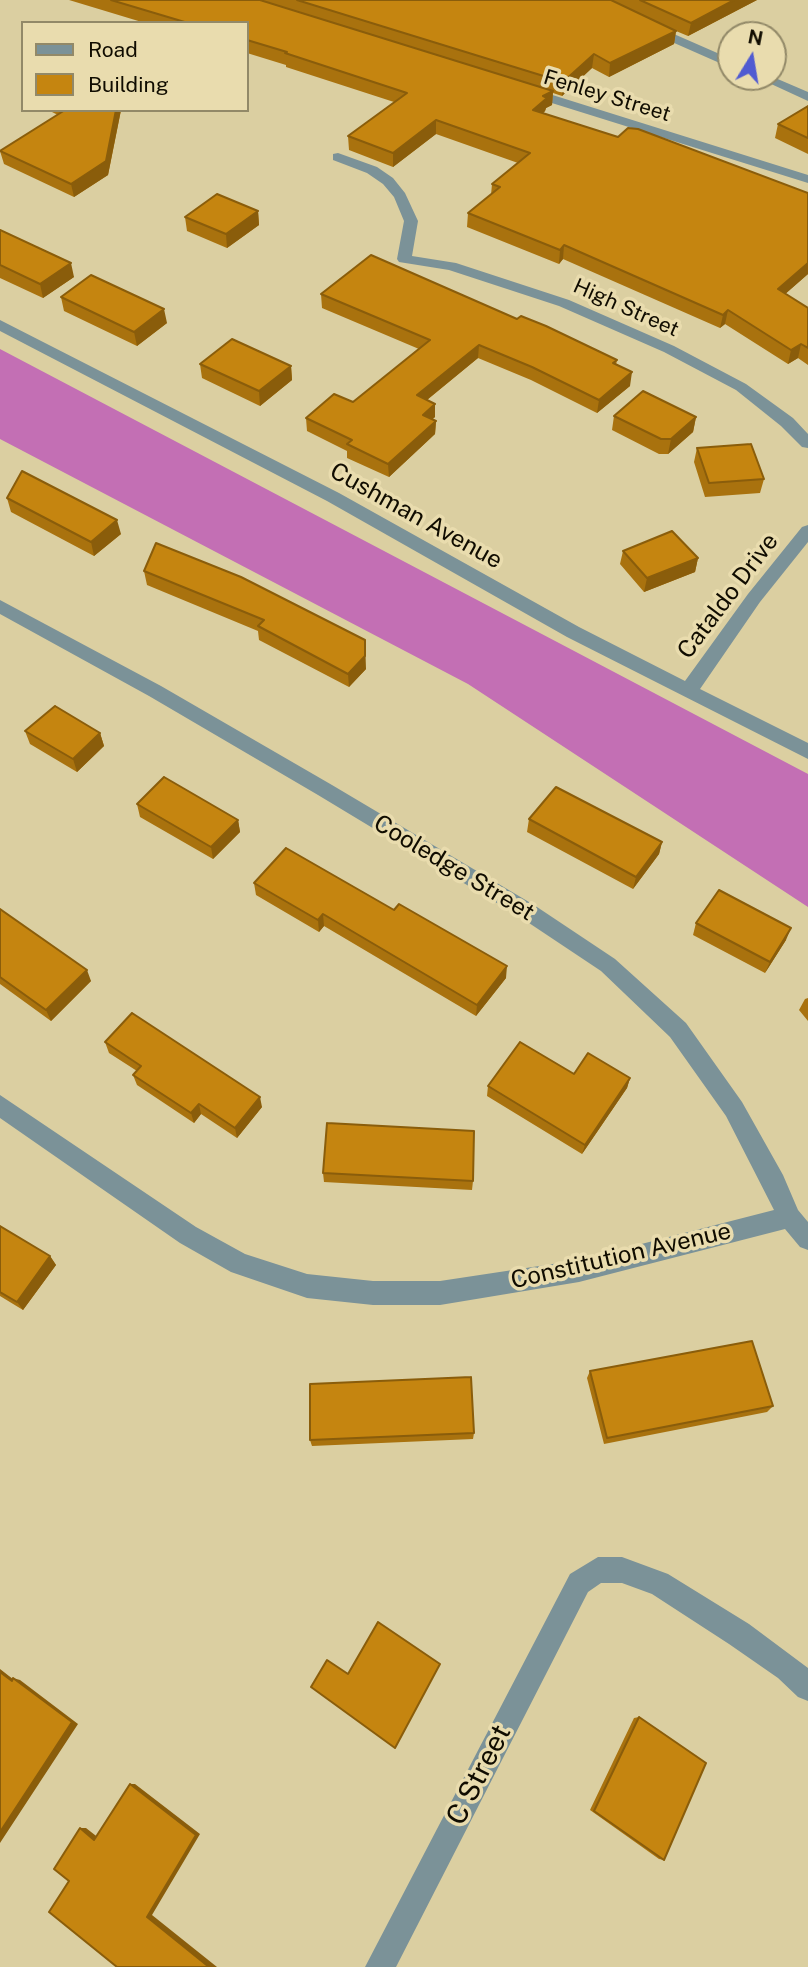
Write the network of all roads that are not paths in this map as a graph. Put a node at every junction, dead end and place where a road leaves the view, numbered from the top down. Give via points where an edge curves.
1 (642, 24) edge
2 (717, 58) edge
3 (517, 88) edge
4 (787, 88) edge
5 (808, 97) edge
6 (338, 157) dead end
7 (808, 178) edge
8 (0, 326) edge
9 (808, 443) edge
10 (808, 531) edge
11 (0, 606) edge
12 (689, 690) junction
13 (808, 752) edge
14 (0, 1105) edge
15 (789, 1217) junction
16 (808, 1239) edge
17 (808, 1687) edge
18 (380, 1967) edge

1 - 2 street
3 - 7 street, Fenley Street
4 - 5 street
6 - 9 street, High Street via 372,170 400,196 411,221 404,259 451,266 564,303 669,349 741,387
8 - 12 street, Cushman Avenue via 332,497 573,632
10 - 12 street, Cataldo Drive
11 - 15 street, Cooledge Street via 325,790 608,965 678,1030 734,1109
12 - 13 street, Cushman Avenue
14 - 15 street, Constitution Avenue via 188,1235 239,1264 307,1286 373,1293 440,1293 579,1271
15 - 16 street, Cooledge Street
17 - 18 street, C Street via 739,1634 646,1577 598,1570 579,1583

